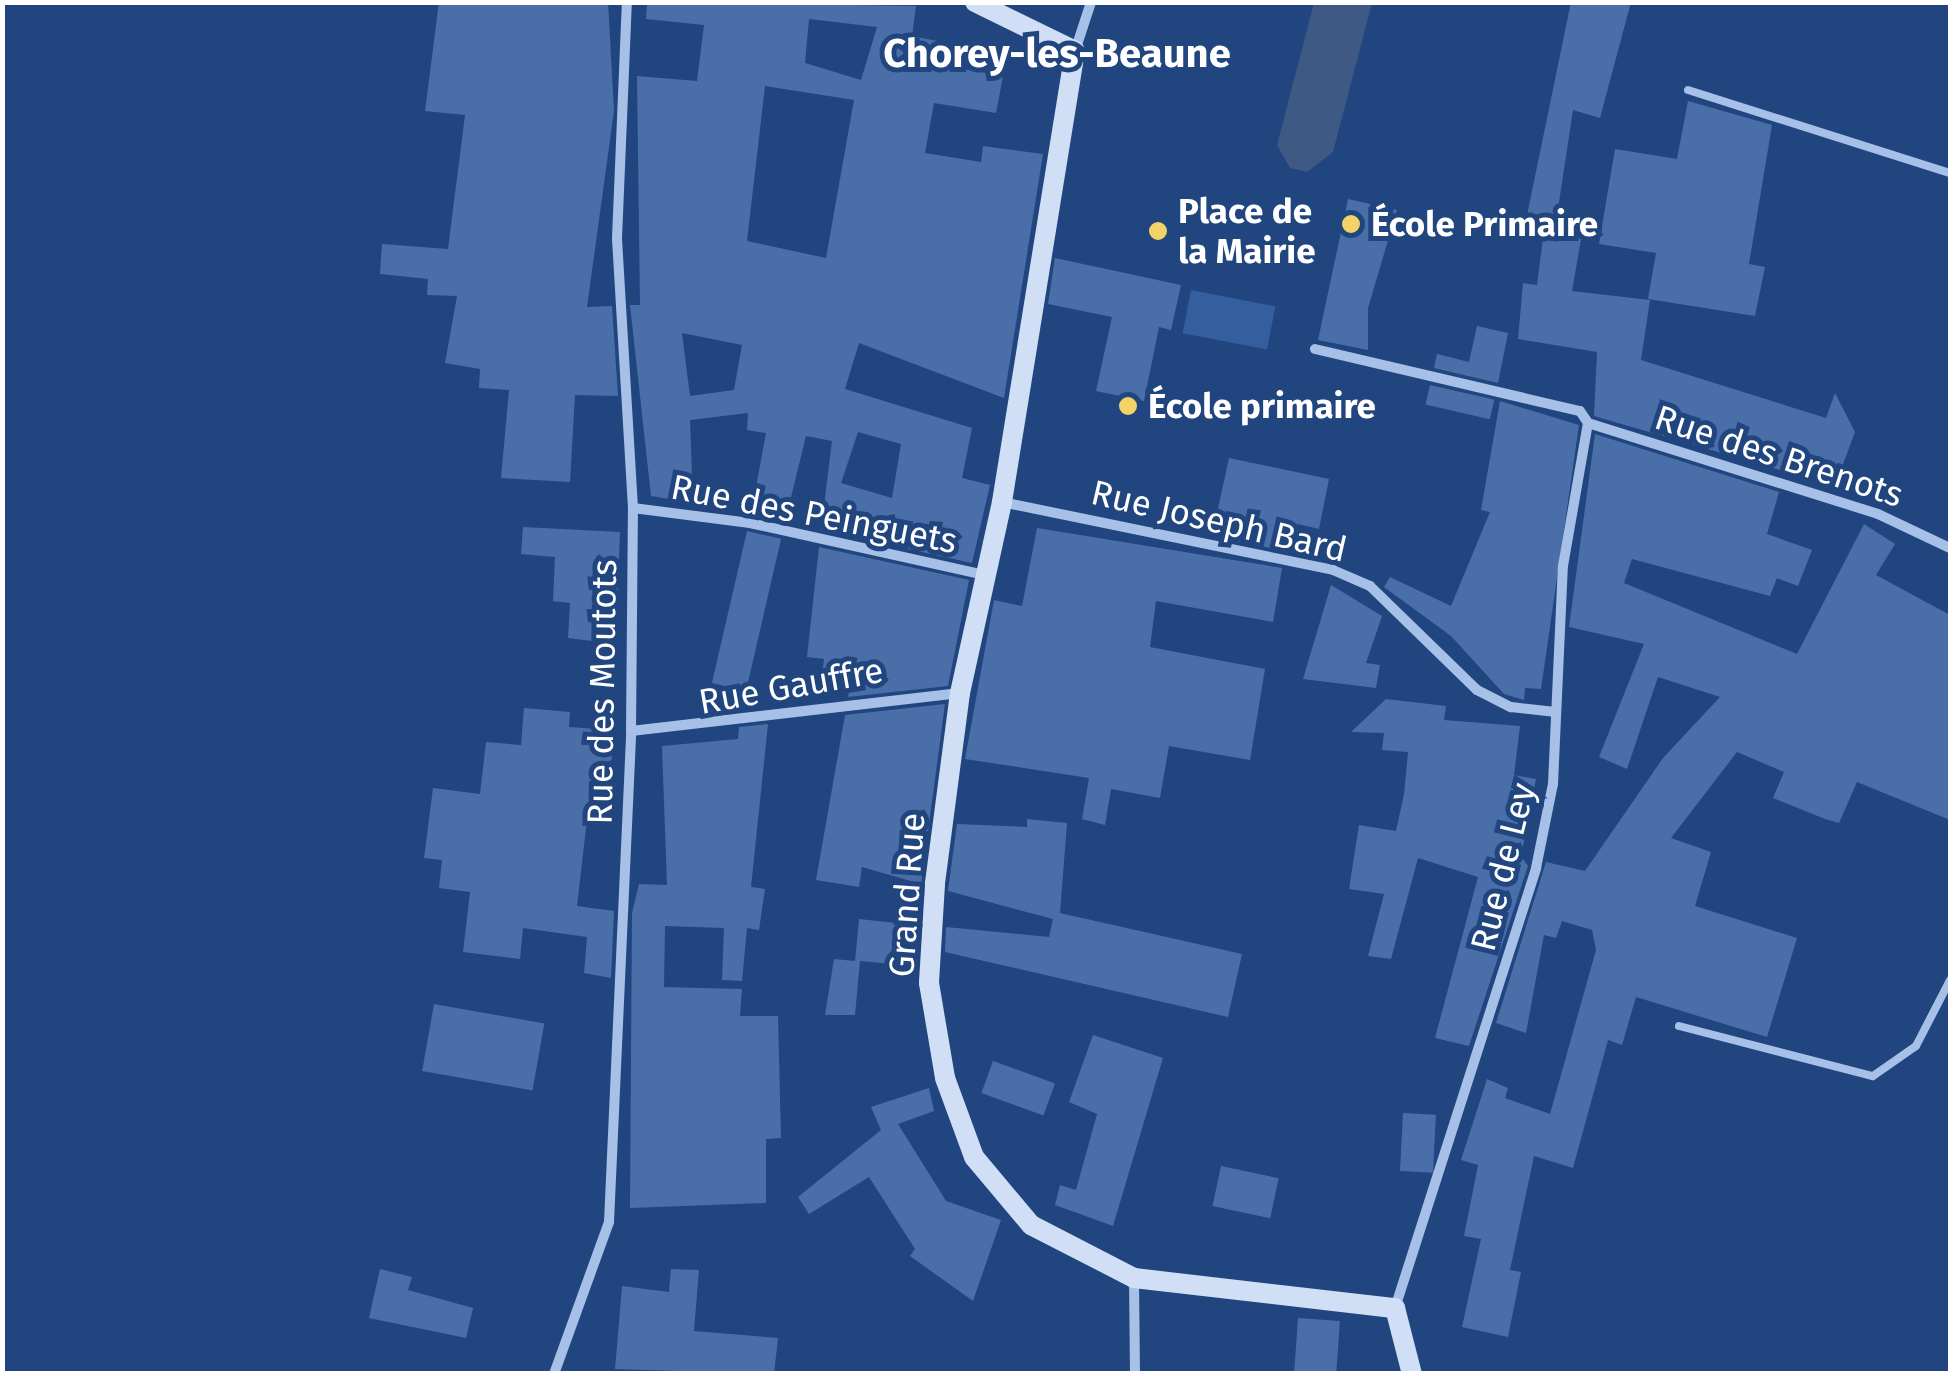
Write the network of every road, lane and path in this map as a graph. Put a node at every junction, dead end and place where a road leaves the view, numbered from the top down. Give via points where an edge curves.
1 (627, 2) edge
2 (975, 2) edge
3 (1091, 2) edge
4 (1075, 50) junction
5 (1688, 90) dead end
6 (1950, 173) edge
7 (1315, 349) dead end
8 (1588, 424) junction
9 (1002, 502) junction
10 (633, 508) junction
11 (1950, 548) edge
12 (985, 575) junction
13 (960, 693) junction
14 (1556, 712) junction
15 (631, 731) junction
16 (1950, 980) edge
17 (1679, 1026) dead end
18 (1134, 1278) junction
19 (1395, 1308) junction
20 (554, 1374) edge
21 (1135, 1374) edge
22 (1412, 1374) edge

1 - 10 street, Rue des Moutots via 617,238
2 - 4 street
3 - 4 street
4 - 9 street, Grand Rue
5 - 6 lane
7 - 8 street via 1580,411
8 - 11 street, Rue des Brenots via 1878,514
8 - 14 street, Rue de Ley via 1562,566
9 - 12 street, Grand Rue
9 - 14 street, Rue Joseph Bard via 1334,570 1370,586 1476,690 1511,708
10 - 12 street, Rue des Peinguets via 750,523
10 - 15 street, Rue des Moutots
12 - 13 street, Grand Rue
13 - 15 street, Rue Gauffre
13 - 18 street, Grand Rue via 930,982 944,1078 974,1157 1031,1225
14 - 19 street, Rue de Ley via 1536,868
15 - 20 street, Rue des Moutots via 609,1222
16 - 17 lane via 1916,1046 1873,1076
18 - 19 street, Grand Rue
18 - 21 street
19 - 22 street

